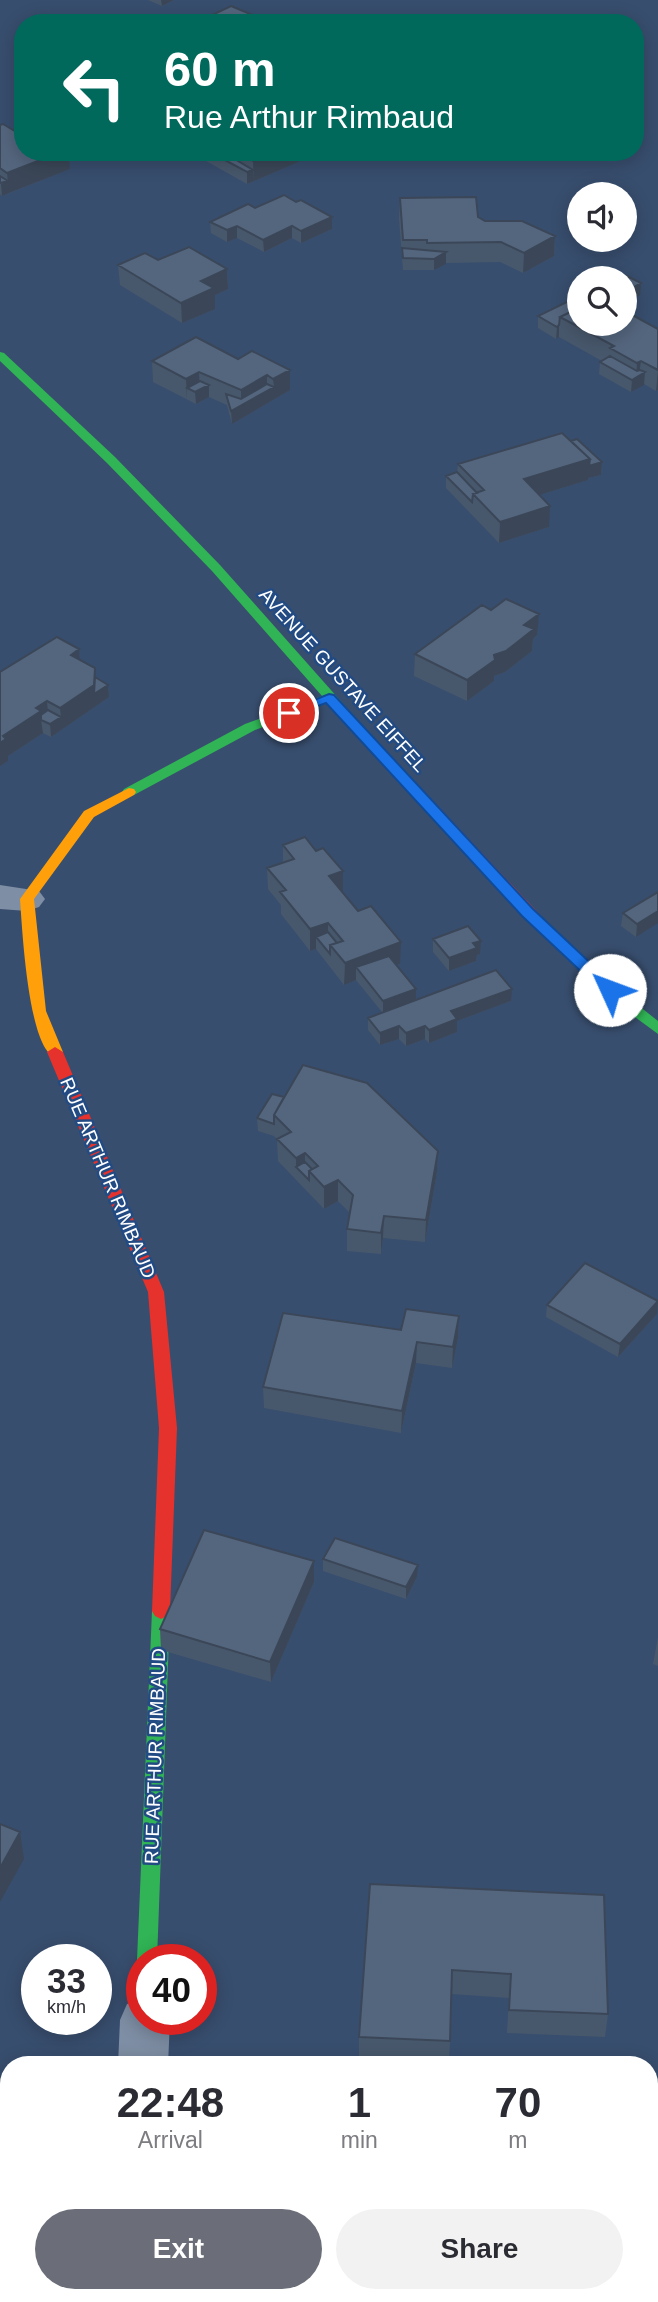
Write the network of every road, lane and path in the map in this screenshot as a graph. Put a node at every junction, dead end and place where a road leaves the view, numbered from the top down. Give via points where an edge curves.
1 (0, 355) edge
2 (329, 698) junction
3 (14, 898) edge
4 (658, 1030) edge
5 (148, 1944) edge
6 (144, 2035) edge
7 (143, 2056) edge

1 - 2 street, AVENUE GUSTAVE EIFFEL via 216,568
2 - 3 street, RUE ARTHUR RIMBAUD via 250,727 89,814
2 - 4 street, AVENUE GUSTAVE EIFFEL via 528,913
3 - 5 street, RUE ARTHUR RIMBAUD via 38,1011 156,1292 168,1428
6 - 7 street

